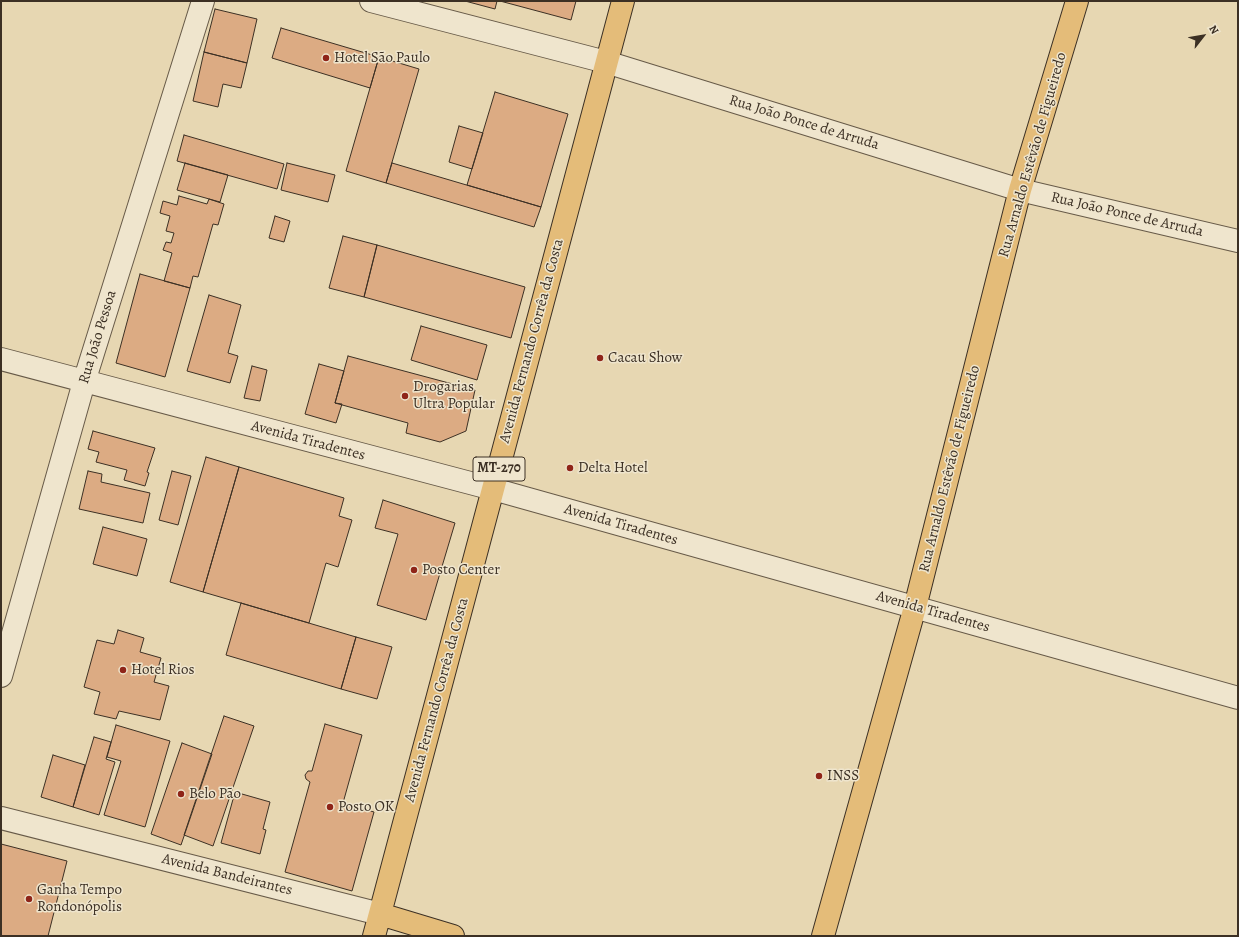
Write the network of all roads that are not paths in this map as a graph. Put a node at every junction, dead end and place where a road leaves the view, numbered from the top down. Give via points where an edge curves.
1 (203, 1) edge
2 (371, 1) edge
3 (623, 1) edge
4 (1077, 1) edge
5 (606, 62) junction
6 (1020, 190) junction
7 (1238, 241) edge
8 (1, 359) edge
9 (84, 382) junction
10 (493, 489) junction
11 (916, 607) junction
12 (1, 676) edge
13 (1238, 698) edge
14 (1, 818) edge
15 (380, 914) junction
16 (374, 936) edge
17 (453, 936) edge
18 (823, 936) edge

1 - 9 street, Rua João Pessoa
2 - 5 street, Rua João Ponce de Arruda
3 - 5 main road, Avenida Fernando Corrêa da Costa / MT-270
4 - 6 main road, Rua Arnaldo Estêvão de Figueiredo
5 - 6 street, Rua João Ponce de Arruda
5 - 10 main road, Avenida Fernando Corrêa da Costa / MT-270
6 - 7 street, Rua João Ponce de Arruda
6 - 11 main road, Rua Arnaldo Estêvão de Figueiredo
8 - 9 street, Avenida Tiradentes
9 - 10 street, Avenida Tiradentes
9 - 12 street, Rua João Pessoa
10 - 11 street, Avenida Tiradentes
10 - 15 main road, Avenida Fernando Corrêa da Costa / MT-270
11 - 13 street, Avenida Tiradentes
11 - 18 main road, Rua Arnaldo Estêvão de Figueiredo
14 - 15 street, Avenida Bandeirantes
15 - 16 main road, Avenida Fernando Corrêa da Costa / MT-270
15 - 17 main road, Avenida Bandeirantes

